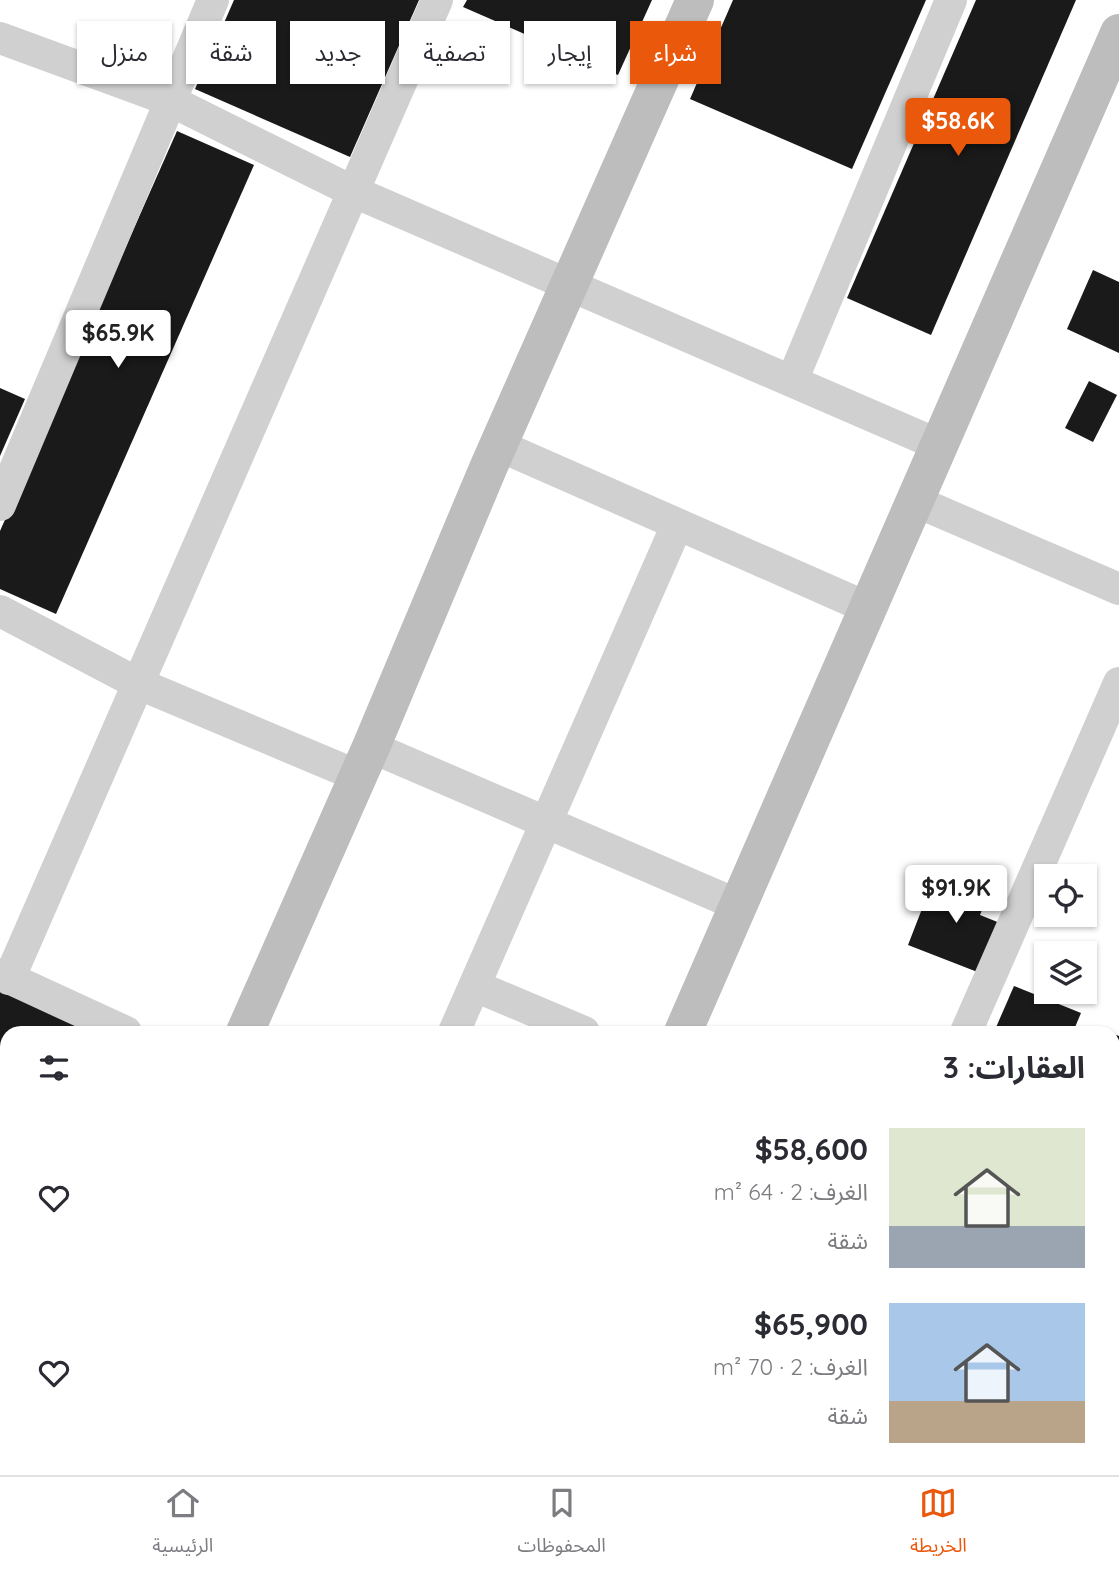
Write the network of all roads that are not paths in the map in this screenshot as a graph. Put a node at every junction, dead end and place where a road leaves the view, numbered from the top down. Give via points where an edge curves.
1 (213, 0) edge
2 (437, 0) edge
3 (695, 0) edge
4 (951, 0) edge
5 (1119, 33) edge
6 (0, 38) edge
7 (169, 100) junction
8 (352, 191) junction
9 (571, 285) junction
10 (792, 381) junction
11 (498, 445) junction
12 (939, 445) junction
13 (915, 501) junction
14 (0, 505) edge
15 (677, 525) junction
16 (1119, 589) edge
17 (868, 608) junction
18 (0, 611) edge
19 (1119, 682) edge
20 (136, 683) junction
21 (365, 761) junction
22 (547, 823) junction
23 (738, 905) junction
24 (5, 977) edge
25 (475, 986) junction
26 (113, 1026) edge
27 (248, 1026) edge
28 (457, 1026) edge
29 (570, 1026) edge
30 (685, 1026) edge
31 (969, 1026) edge

1 - 7 street
2 - 8 street
3 - 9 street
4 - 10 street
5 - 12 street
6 - 7 street
7 - 8 street
7 - 14 street
8 - 9 street
8 - 20 street
9 - 10 street
9 - 11 street
10 - 12 street
11 - 15 street
11 - 21 street
12 - 13 street
13 - 16 street
13 - 17 street
15 - 17 street
15 - 22 street
17 - 23 street
18 - 20 street
19 - 31 street
20 - 21 street
20 - 24 street
21 - 22 street
21 - 27 street
22 - 23 street
22 - 25 street
23 - 30 street
24 - 26 street
25 - 28 street
25 - 29 street

